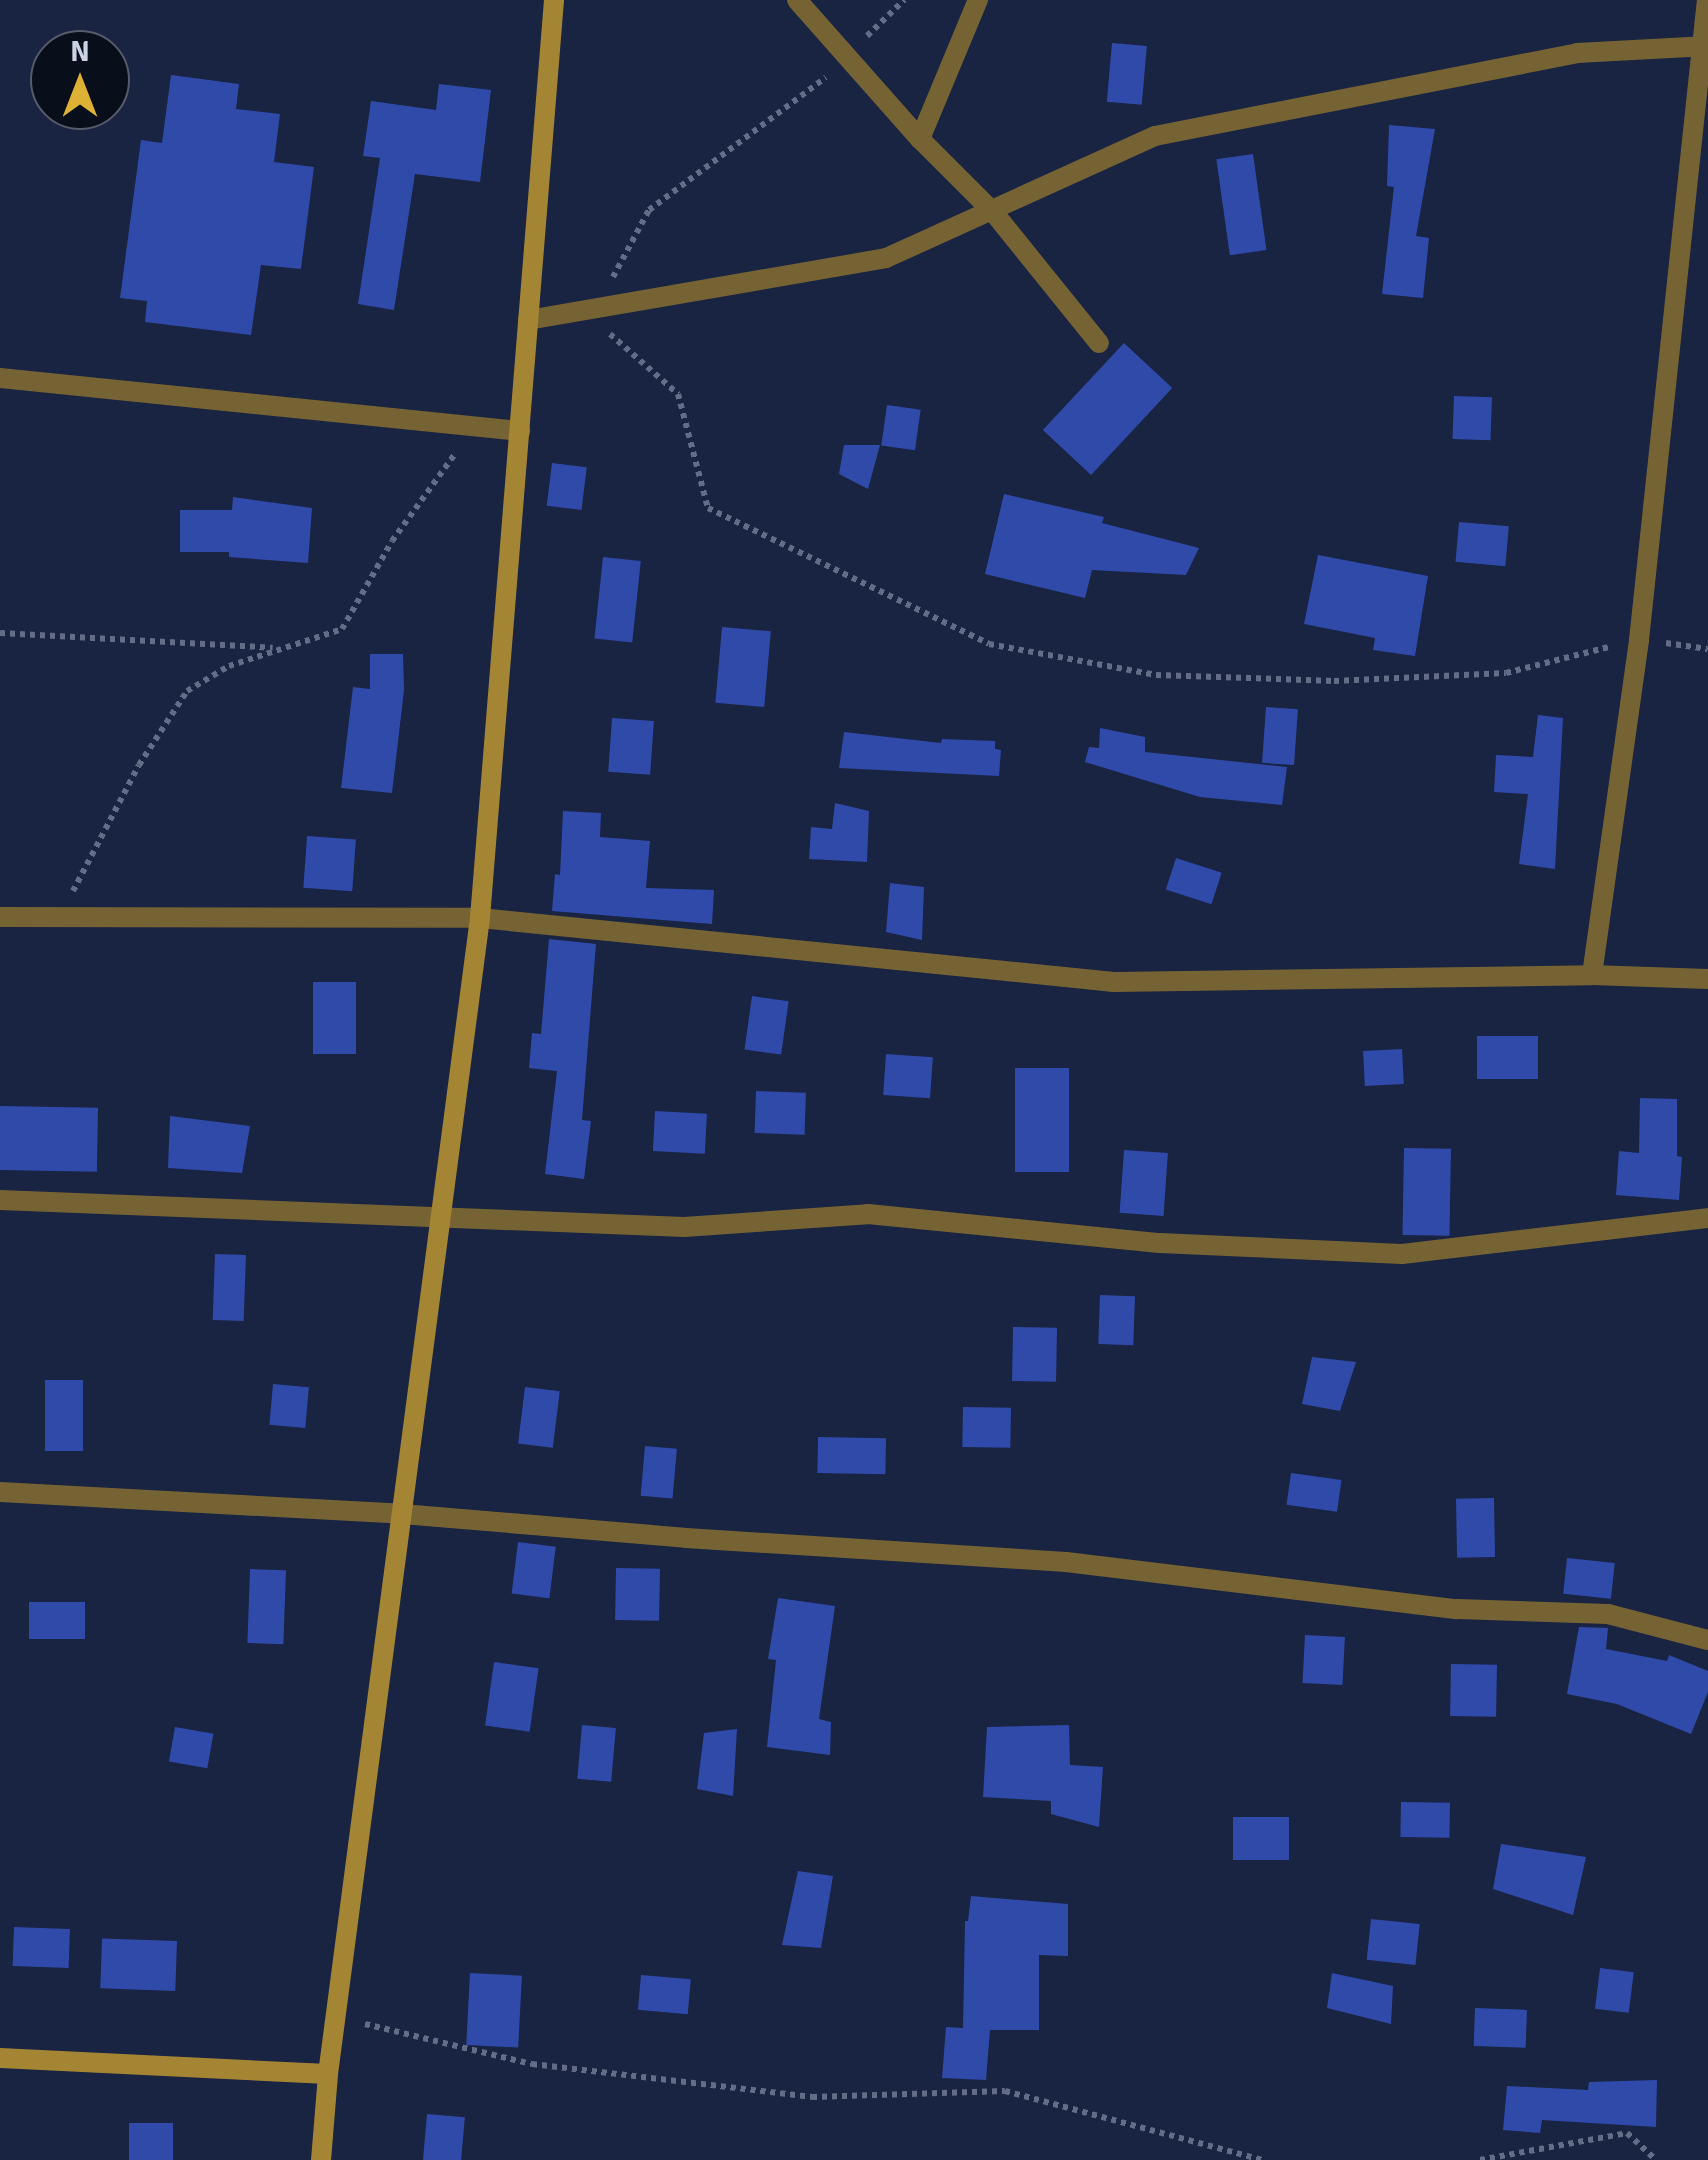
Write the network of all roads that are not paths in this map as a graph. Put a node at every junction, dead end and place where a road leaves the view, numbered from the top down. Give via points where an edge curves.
1 (554, 0) edge
2 (797, 0) edge
3 (978, 0) edge
4 (1707, 0) edge
5 (1706, 46) edge
6 (920, 140) junction
7 (994, 213) junction
8 (528, 320) junction
9 (1098, 343) dead end
10 (0, 378) edge
11 (520, 431) junction
12 (0, 917) edge
13 (480, 918) junction
14 (1592, 975) junction
15 (1708, 979) edge
16 (0, 1200) edge
17 (441, 1215) junction
18 (1708, 1218) edge
19 (0, 1492) edge
20 (402, 1514) junction
21 (1708, 1640) edge
22 (0, 2058) edge
23 (328, 2074) junction
24 (321, 2160) edge

1 - 8 street
2 - 6 street
3 - 6 street
4 - 5 street
5 - 7 street via 1578,52 1155,136
5 - 14 street via 1639,640
6 - 7 street
7 - 8 street via 886,258
7 - 9 street
8 - 11 street
10 - 11 street
11 - 13 street
12 - 13 street
13 - 14 street via 1114,982
13 - 17 street
14 - 15 street
16 - 17 street
17 - 18 street via 684,1226 868,1214 1160,1243 1402,1254
17 - 20 street
19 - 20 street
20 - 21 street via 1066,1562 1457,1609 1608,1614
20 - 23 street
22 - 23 street
23 - 24 street

